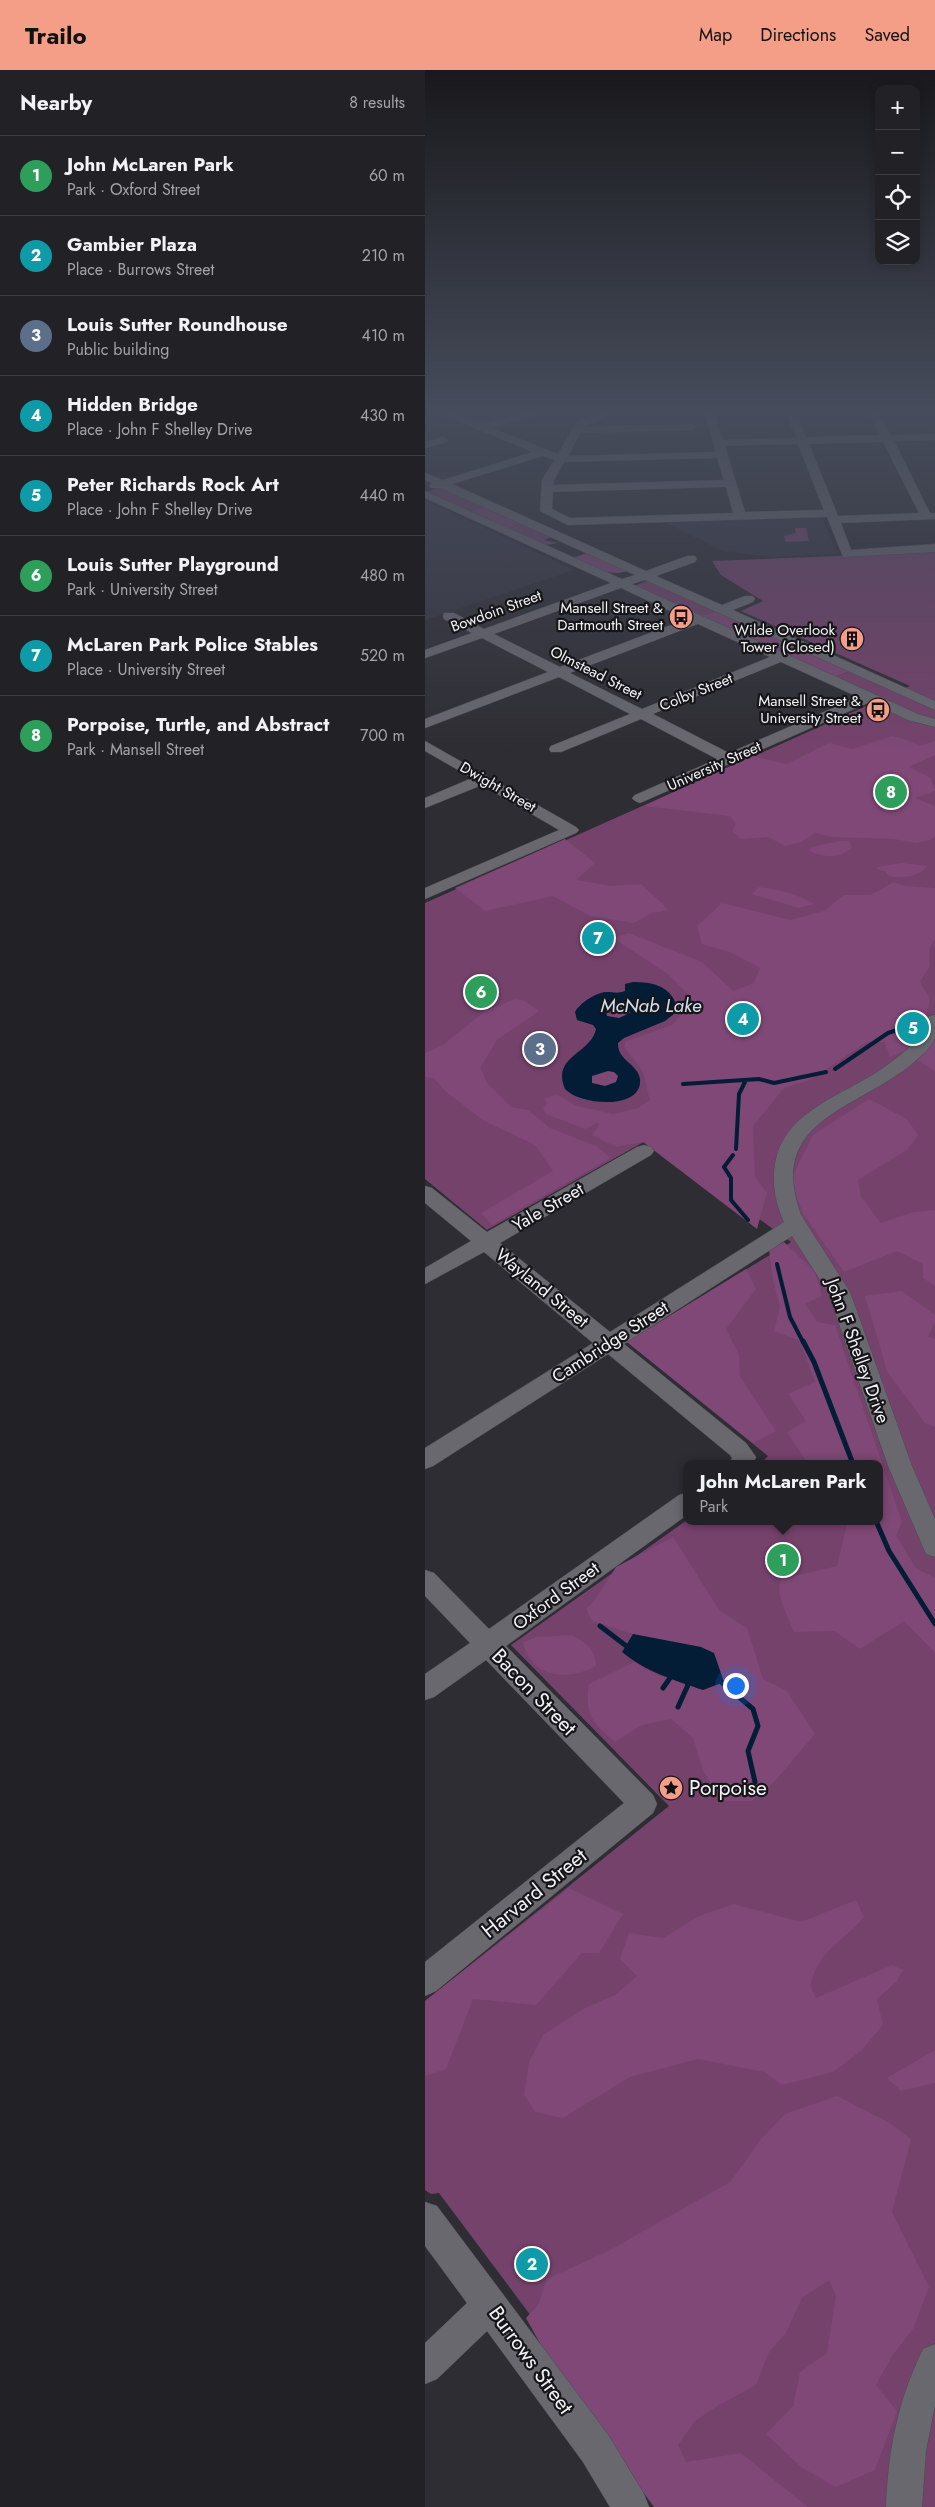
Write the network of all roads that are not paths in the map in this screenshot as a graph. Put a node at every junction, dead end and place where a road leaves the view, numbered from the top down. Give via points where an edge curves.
1 (487, 523) edge
2 (528, 523) edge
3 (631, 523) edge
4 (835, 523) edge
5 (573, 543) junction
6 (935, 548) edge
7 (549, 551) junction
8 (691, 559) dead end
9 (644, 576) junction
10 (621, 584) junction
11 (749, 599) dead end
12 (722, 610) junction
13 (449, 616) dead end
14 (698, 619) junction
15 (483, 633) junction
16 (425, 654) edge
17 (781, 657) junction
18 (559, 672) junction
19 (870, 698) junction
20 (935, 706) edge
21 (641, 714) junction
22 (935, 723) edge
23 (425, 724) edge
24 (425, 745) edge
25 (556, 749) dead end
26 (729, 759) junction
27 (483, 779) junction
28 (640, 798) dead end
29 (425, 803) edge
30 (425, 894) edge
31 (935, 1020) edge
32 (644, 1151) dead end
33 (425, 1193) edge
34 (795, 1224) junction
35 (486, 1243) junction
36 (425, 1277) edge
37 (610, 1343) junction
38 (425, 1460) edge
39 (743, 1460) edge
40 (683, 1505) edge
41 (935, 1548) edge
42 (425, 1580) edge
43 (487, 1644) junction
44 (425, 1689) edge
45 (643, 1804) joint
46 (425, 1981) edge
47 (425, 2218) edge
48 (490, 2304) junction
49 (935, 2361) edge
50 (425, 2367) edge
51 (631, 2507) edge
52 (904, 2507) edge

1 - 7 street
2 - 5 street
3 - 5 street
4 - 6 street via 847,554
5 - 7 street
5 - 9 street
7 - 10 street
8 - 9 street, Bowdoin Street
9 - 10 street, Bowdoin Street
9 - 12 street
10 - 14 street
10 - 15 street, Bowdoin Street
11 - 12 street
12 - 20 street
13 - 15 street, Olmstead Street
14 - 17 street
14 - 18 street
15 - 16 street, Bowdoin Street
15 - 18 street, Olmstead Street
17 - 19 street
17 - 21 street, Colby Street
18 - 21 street, Olmstead Street
18 - 23 street
19 - 22 street via 919,720
19 - 26 street, University Street
21 - 25 street, Colby Street
21 - 26 street, Olmstead Street
24 - 27 street, Dwight Street
26 - 28 street, University Street
27 - 29 street
27 - 30 street, Dwight Street via 571,830
31 - 34 street, John F Shelley Drive via 925,1042 905,1062 823,1110 790,1143 782,1171 787,1205
32 - 35 street, Yale Street
33 - 35 street, Wayland Street
34 - 37 street, Cambridge Street
34 - 41 street, John F Shelley Drive via 829,1271 839,1292 899,1466
35 - 36 street, Yale Street
35 - 37 street, Wayland Street
37 - 38 street, Cambridge Street
37 - 39 street, Wayland Street via 738,1449
40 - 43 street, Oxford Street
42 - 43 street, Bacon Street
43 - 44 street, Oxford Street
43 - 45 street, Bacon Street
45 - 46 street, Harvard Street
47 - 48 street, Burrows Street
48 - 50 street
48 - 51 street, Burrows Street via 596,2449
49 - 52 street via 915,2413 904,2469

